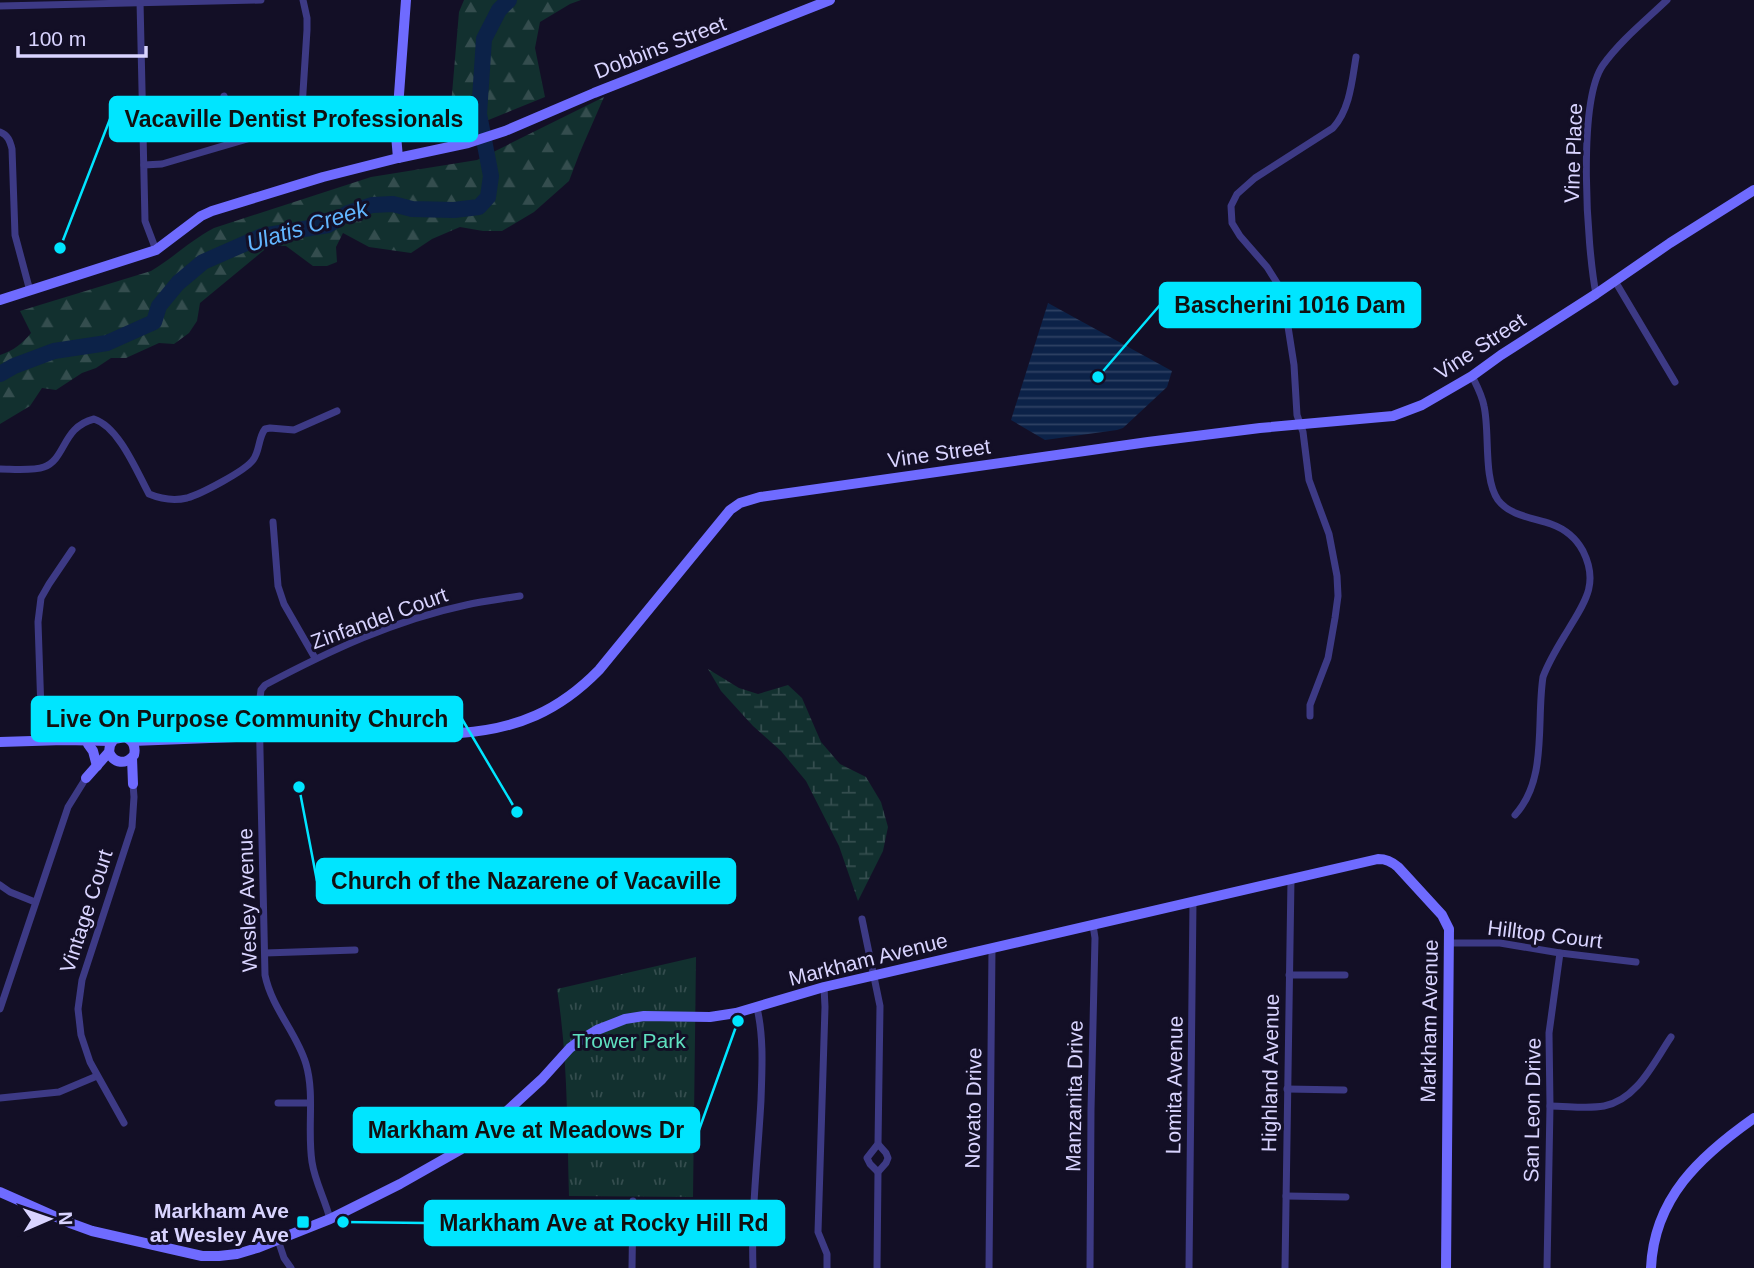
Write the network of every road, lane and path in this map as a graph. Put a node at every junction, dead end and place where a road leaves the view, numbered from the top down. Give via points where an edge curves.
1 (261, 0) edge
2 (303, 0) edge
3 (406, 0) edge
4 (830, 0) edge
5 (1667, 0) edge
6 (140, 1) edge
7 (0, 6) edge
8 (1356, 57) dead end
9 (224, 96) dead end
10 (0, 132) edge
11 (239, 140) junction
12 (398, 158) junction
13 (144, 165) junction
14 (1754, 190) edge
15 (156, 250) junction
16 (1615, 281) junction
17 (30, 290) junction
18 (1597, 294) junction
19 (0, 300) edge
20 (1472, 376) junction
21 (1675, 382) dead end
22 (337, 411) dead end
23 (1300, 424) junction
24 (0, 469) edge
25 (273, 522) dead end
26 (72, 550) dead end
27 (520, 596) dead end
28 (315, 658) junction
29 (1310, 716) dead end
30 (260, 736) junction
31 (77, 740) junction
32 (42, 741) junction
33 (0, 742) edge
34 (88, 744) junction
35 (121, 752) junction
36 (97, 766) junction
37 (86, 778) junction
38 (133, 784) joint
39 (1515, 815) dead end
40 (1291, 879) junction
41 (0, 885) edge
42 (35, 902) junction
43 (1193, 902) junction
44 (862, 919) dead end
45 (1093, 925) junction
46 (1450, 943) junction
47 (992, 948) junction
48 (355, 950) dead end
49 (265, 953) junction
50 (1560, 953) junction
51 (1636, 962) dead end
52 (874, 975) junction
53 (1289, 975) junction
54 (1345, 975) dead end
55 (824, 987) junction
56 (757, 1008) junction
57 (0, 1009) edge
58 (1671, 1037) dead end
59 (97, 1076) junction
60 (1287, 1089) junction
61 (1344, 1090) dead end
62 (0, 1098) edge
63 (278, 1103) dead end
64 (310, 1103) junction
65 (1550, 1106) junction
66 (1754, 1118) edge
67 (124, 1124) dead end
68 (878, 1144) junction
69 (878, 1172) junction
70 (0, 1192) edge
71 (1286, 1196) junction
72 (1346, 1196) dead end
73 (634, 1201) dead end
74 (330, 1219) junction
75 (278, 1240) junction
76 (291, 1268) edge
77 (632, 1268) edge
78 (753, 1268) edge
79 (827, 1268) edge
80 (877, 1268) edge
81 (989, 1268) edge
82 (1090, 1268) edge
83 (1189, 1268) edge
84 (1285, 1268) edge
85 (1446, 1268) edge
86 (1547, 1268) edge
87 (1651, 1268) edge

1 - 6 street
2 - 11 street via 307,30 301,123
3 - 12 street
4 - 12 street, Dobbins Street via 505,131
5 - 18 street, Vine Place via 1601,67 1590,100 1587,167
6 - 7 street
6 - 13 street
8 - 23 street via 1339,121 1255,178 1231,206 1232,223 1279,286
9 - 11 street
10 - 17 street via 12,149 15,235
11 - 13 street
12 - 15 street via 212,211
13 - 15 street via 145,220
14 - 16 street, Vine Street
15 - 17 street
16 - 18 street, Vine Street
16 - 21 street
17 - 19 street
18 - 20 street, Vine Street
20 - 23 street, Vine Street via 1393,416
20 - 39 street via 1485,408 1492,487 1498,500 1515,513 1571,534 1586,556 1591,578 1582,610 1543,677 1536,772 1528,798
22 - 24 street via 294,430 265,429 248,466 188,498 149,494 117,436 94,419 75,428 58,455 43,467
23 - 29 street via 1312,490 1329,534 1338,596 1328,658
23 - 30 street, Vine Street via 1147,442 740,503 599,670 579,690 541,713 479,731
25 - 28 street via 278,586
26 - 32 street via 41,598
27 - 28 street, Zinfandel Court via 416,619
28 - 30 street, Zinfandel Court via 261,690
30 - 35 street, Vine Street via 159,740
30 - 49 street, Wesley Avenue
31 - 32 street, Vine Street
31 - 34 street, Vine Street
31 - 35 street, Vine Street
32 - 33 street, Vine Street
34 - 35 street, Vine Street
34 - 36 street
35 - 36 street
35 - 37 street
35 - 38 street
36 - 37 street
37 - 42 street via 68,807
38 - 59 street, Vintage Court via 132,827 79,994 81,1035
40 - 43 street, Markham Avenue
40 - 46 street, Markham Avenue via 1385,859 1442,915 1450,929
40 - 53 street, Highland Avenue
41 - 42 street
42 - 57 street
43 - 45 street, Markham Avenue
43 - 83 street, Lomita Avenue
44 - 52 street
45 - 47 street, Markham Avenue
45 - 82 street, Manzanita Drive
46 - 50 street, Hilltop Court via 1500,943
46 - 85 street, Markham Avenue
47 - 52 street, Markham Avenue
47 - 81 street, Novato Drive
48 - 49 street
49 - 64 street, Wesley Avenue via 268,988 305,1061
50 - 51 street, Hilltop Court
50 - 65 street, San Leon Drive via 1549,1033
52 - 55 street, Markham Avenue
52 - 68 street via 880,1006
53 - 54 street
53 - 60 street, Highland Avenue
55 - 56 street, Markham Avenue
55 - 79 street via 818,1232
56 - 74 street, Markham Avenue via 710,1017 644,1016 597,1030 570,1048 542,1079 460,1150
56 - 78 street via 763,1061
58 - 65 street via 1635,1088 1618,1102 1593,1107
59 - 62 street via 59,1092
59 - 67 street, Vintage Court
60 - 61 street
60 - 71 street, Highland Avenue
63 - 64 street
64 - 74 street, Wesley Avenue via 311,1159
65 - 86 street, San Leon Drive
66 - 87 street via 1703,1158 1676,1189 1661,1218
68 - 69 street via 888,1158
68 - 69 street via 867,1158
69 - 80 street
70 - 75 street, Markham Avenue via 70,1223 192,1254 237,1254
71 - 72 street
71 - 84 street, Highland Avenue
73 - 77 street
74 - 75 street, Markham Avenue
75 - 76 street

